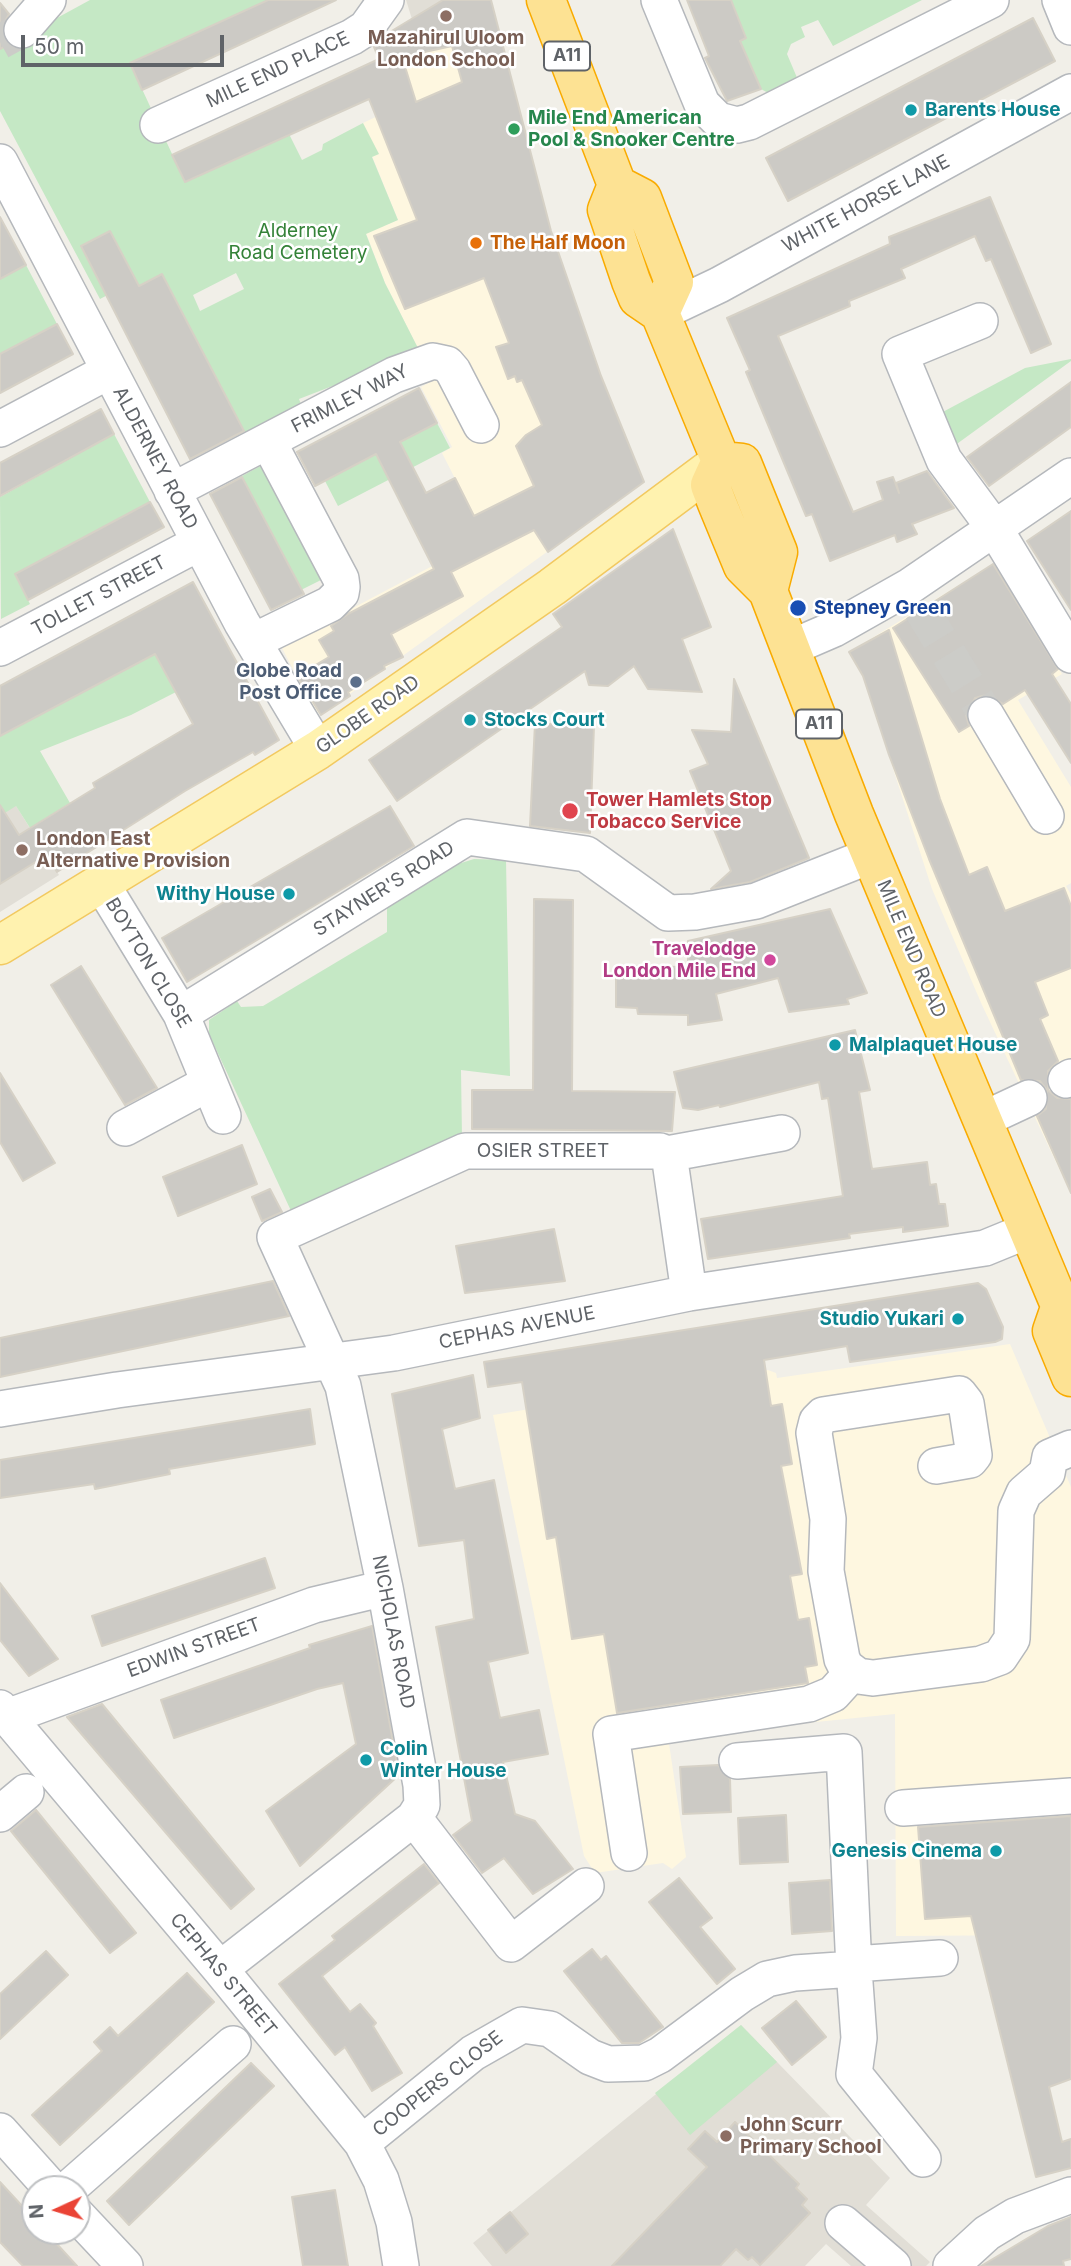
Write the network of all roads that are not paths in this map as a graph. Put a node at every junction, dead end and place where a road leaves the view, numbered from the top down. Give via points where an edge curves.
1 (48, 0) edge
2 (386, 0) edge
3 (546, 0) edge
4 (659, 0) edge
5 (991, 0) edge
6 (1060, 0) edge
7 (1071, 27) edge
8 (22, 30) tunnel mouth
9 (1071, 92) edge
10 (158, 125) dead end
11 (0, 162) edge
12 (10, 204) edge
13 (660, 313) junction
14 (979, 321) dead end
15 (109, 371) junction
16 (481, 425) dead end
17 (0, 429) edge
18 (268, 441) junction
19 (721, 461) junction
20 (1071, 476) edge
21 (172, 491) junction
22 (995, 529) junction
23 (199, 543) junction
24 (254, 642) junction
25 (0, 648) edge
26 (790, 648) junction
27 (1071, 655) edge
28 (986, 715) tunnel mouth
29 (318, 750) junction
30 (1046, 816) dead end
31 (872, 855) junction
32 (101, 883) junction
33 (0, 945) edge
34 (181, 1014) junction
35 (209, 1083) junction
36 (1029, 1098) dead end
37 (223, 1116) dead end
38 (982, 1120) junction
39 (125, 1128) dead end
40 (782, 1133) dead end
41 (667, 1154) junction
42 (295, 1228) joint
43 (1029, 1230) junction
44 (705, 1291) junction
45 (1066, 1308) edge
46 (331, 1362) junction
47 (1071, 1377) edge
48 (0, 1409) edge
49 (1071, 1448) edge
50 (936, 1466) dead end
51 (1059, 1476) edge
52 (385, 1588) junction
53 (852, 1673) junction
54 (3, 1713) edge
55 (737, 1761) dead end
56 (1071, 1797) edge
57 (902, 1808) dead end
58 (414, 1818) junction
59 (629, 1853) dead end
60 (586, 1886) dead end
61 (940, 1958) dead end
62 (854, 1966) junction
63 (219, 1969) junction
64 (233, 2043) dead end
65 (0, 2131) edge
66 (362, 2143) junction
67 (923, 2159) dead end
68 (39, 2175) edge
69 (84, 2175) edge
70 (1071, 2196) edge
71 (843, 2223) dead end
72 (91, 2230) edge
73 (125, 2266) edge
74 (401, 2266) edge
75 (893, 2266) edge
76 (951, 2266) edge

1 - 8 street
2 - 10 street, MILE END PLACE via 358,33
3 - 13 highway, A11 via 617,185 642,198 674,282
4 - 5 street via 702,104 718,120 737,125
6 - 7 street
9 - 13 street, WHITE HORSE LANE
11 - 12 street, ALDERNEY ROAD
12 - 15 street, ALDERNEY ROAD
13 - 19 highway
14 - 22 street via 900,354 944,460
15 - 17 street
15 - 21 street, ALDERNEY ROAD
16 - 18 street, FRIMLEY WAY via 453,371 447,364 433,361 394,375
18 - 21 street, FRIMLEY WAY
18 - 24 street, FRIMLEY WAY via 342,587 330,604
19 - 26 highway, MILE END ROAD / A11 via 742,463 778,552 768,591
19 - 29 main road, GLOBE ROAD via 552,587
20 - 22 street
21 - 23 street, ALDERNEY ROAD
22 - 26 street via 916,598
22 - 27 street
23 - 24 street, ALDERNEY ROAD
23 - 25 street, TOLLET STREET
24 - 29 street, ALDERNEY ROAD
26 - 31 highway, MILE END ROAD / A11
28 - 30 street
29 - 32 main road, GLOBE ROAD
31 - 34 street, STAYNER'S ROAD via 756,901 668,913 586,854 467,837
31 - 38 highway, MILE END ROAD / A11
32 - 33 main road, GLOBE ROAD
32 - 34 street, BOYTON CLOSE
34 - 35 street, BOYTON CLOSE
35 - 37 street, BOYTON CLOSE
35 - 39 street
36 - 38 street
38 - 43 highway, MILE END ROAD / A11
40 - 41 street, OSIER STREET
41 - 42 street, OSIER STREET via 465,1151
41 - 44 street
42 - 46 street, NICHOLAS ROAD via 275,1237
43 - 44 street, CEPHAS AVENUE via 985,1248
43 - 45 highway, MILE END ROAD / A11
44 - 46 street, CEPHAS AVENUE
45 - 47 highway, MILE END ROAD / A11 via 1052,1331
46 - 48 street, CEPHAS AVENUE
46 - 52 street, NICHOLAS ROAD via 343,1386
49 - 51 street via 1050,1457
50 - 53 street via 970,1460 974,1455 966,1403 959,1394 823,1415 817,1421 814,1433 828,1519 826,1571 842,1659
51 - 53 street via 1024,1493 1016,1511 1012,1639 1000,1657 981,1664 882,1677
52 - 54 street, EDWIN STREET via 314,1605
52 - 58 street, NICHOLAS ROAD via 421,1785 422,1805
53 - 59 street via 832,1694 809,1704 611,1734
54 - 63 street, CEPHAS STREET
55 - 62 street via 844,1752
56 - 57 street
58 - 60 street via 511,1944
58 - 63 street
61 - 62 street, COOPERS CLOSE
62 - 66 street, COOPERS CLOSE via 766,1979 644,2063 608,2064 550,2029 522,2025 472,2053
62 - 67 street via 859,2038 854,2074
63 - 66 street, CEPHAS STREET
64 - 69 street
65 - 68 street
66 - 74 street, CEPHAS STREET via 381,2180
70 - 76 street via 1015,2216
71 - 75 street
72 - 73 street

